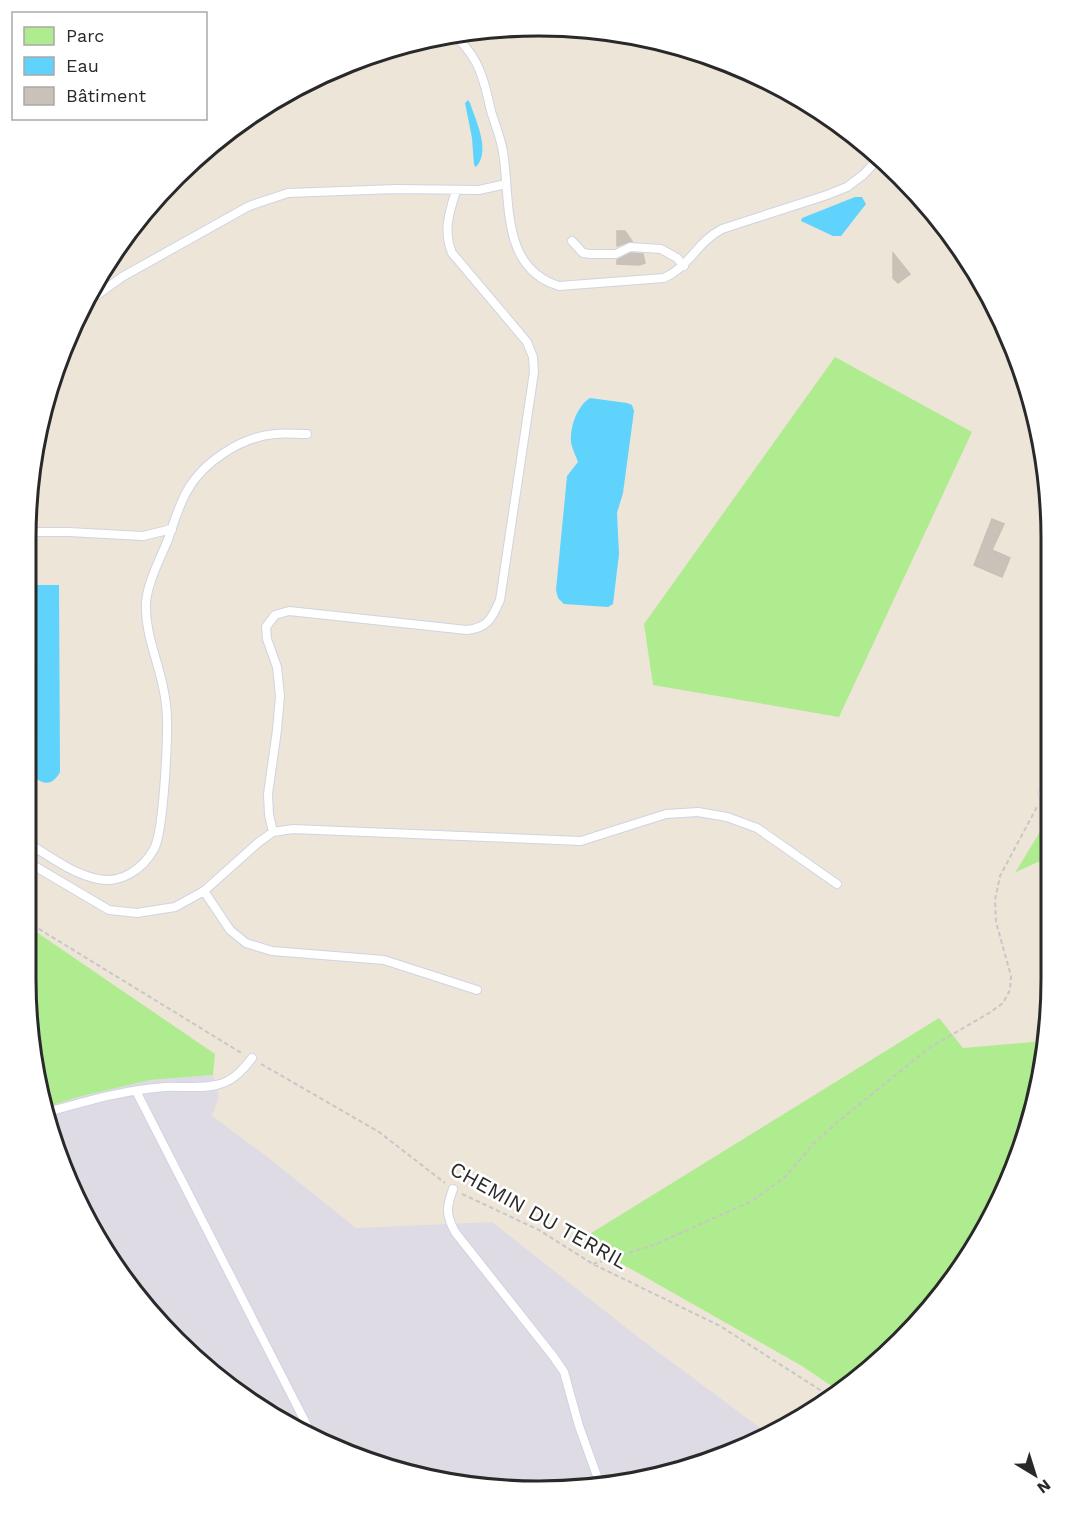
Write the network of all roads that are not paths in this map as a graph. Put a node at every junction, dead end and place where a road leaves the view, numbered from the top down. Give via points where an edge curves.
1 (461, 42) edge
2 (873, 164) edge
3 (506, 184) junction
4 (456, 191) junction
5 (572, 241) dead end
6 (684, 266) junction
7 (100, 293) edge
8 (307, 434) dead end
9 (172, 529) junction
10 (36, 532) edge
11 (273, 832) junction
12 (36, 848) edge
13 (36, 867) edge
14 (837, 884) dead end
15 (204, 891) junction
16 (477, 990) dead end
17 (252, 1058) road end
18 (136, 1091) junction
19 (53, 1110) edge
20 (453, 1190) road end
21 (306, 1424) edge
22 (598, 1478) edge

1 - 3 lane via 480,73 503,150
2 - 6 lane via 847,187 710,235
3 - 4 lane
3 - 6 lane via 509,221 518,250 544,282 559,286 664,278
4 - 7 lane via 288,193 249,206
4 - 11 lane via 446,223 452,253 527,342 533,357 534,372 500,600 492,617 480,629 467,630 289,611 275,615 266,627 280,696 268,794
5 - 6 lane via 584,253 591,254 616,254 630,247 661,249
8 - 9 lane via 274,434 253,439 219,456 200,471 186,493
9 - 10 lane via 143,536
9 - 12 lane via 146,602 149,634 166,704 167,729 160,825 154,849 139,868 120,879 100,880 76,872
11 - 14 lane via 293,829 581,841 666,814 698,812 757,828
11 - 15 lane
13 - 15 lane via 109,910 137,913 175,907
15 - 16 lane via 230,930 246,943 272,951 384,960
17 - 18 lane via 242,1071 216,1085
18 - 19 lane
18 - 21 lane
20 - 22 lane via 446,1207 450,1223 564,1372

